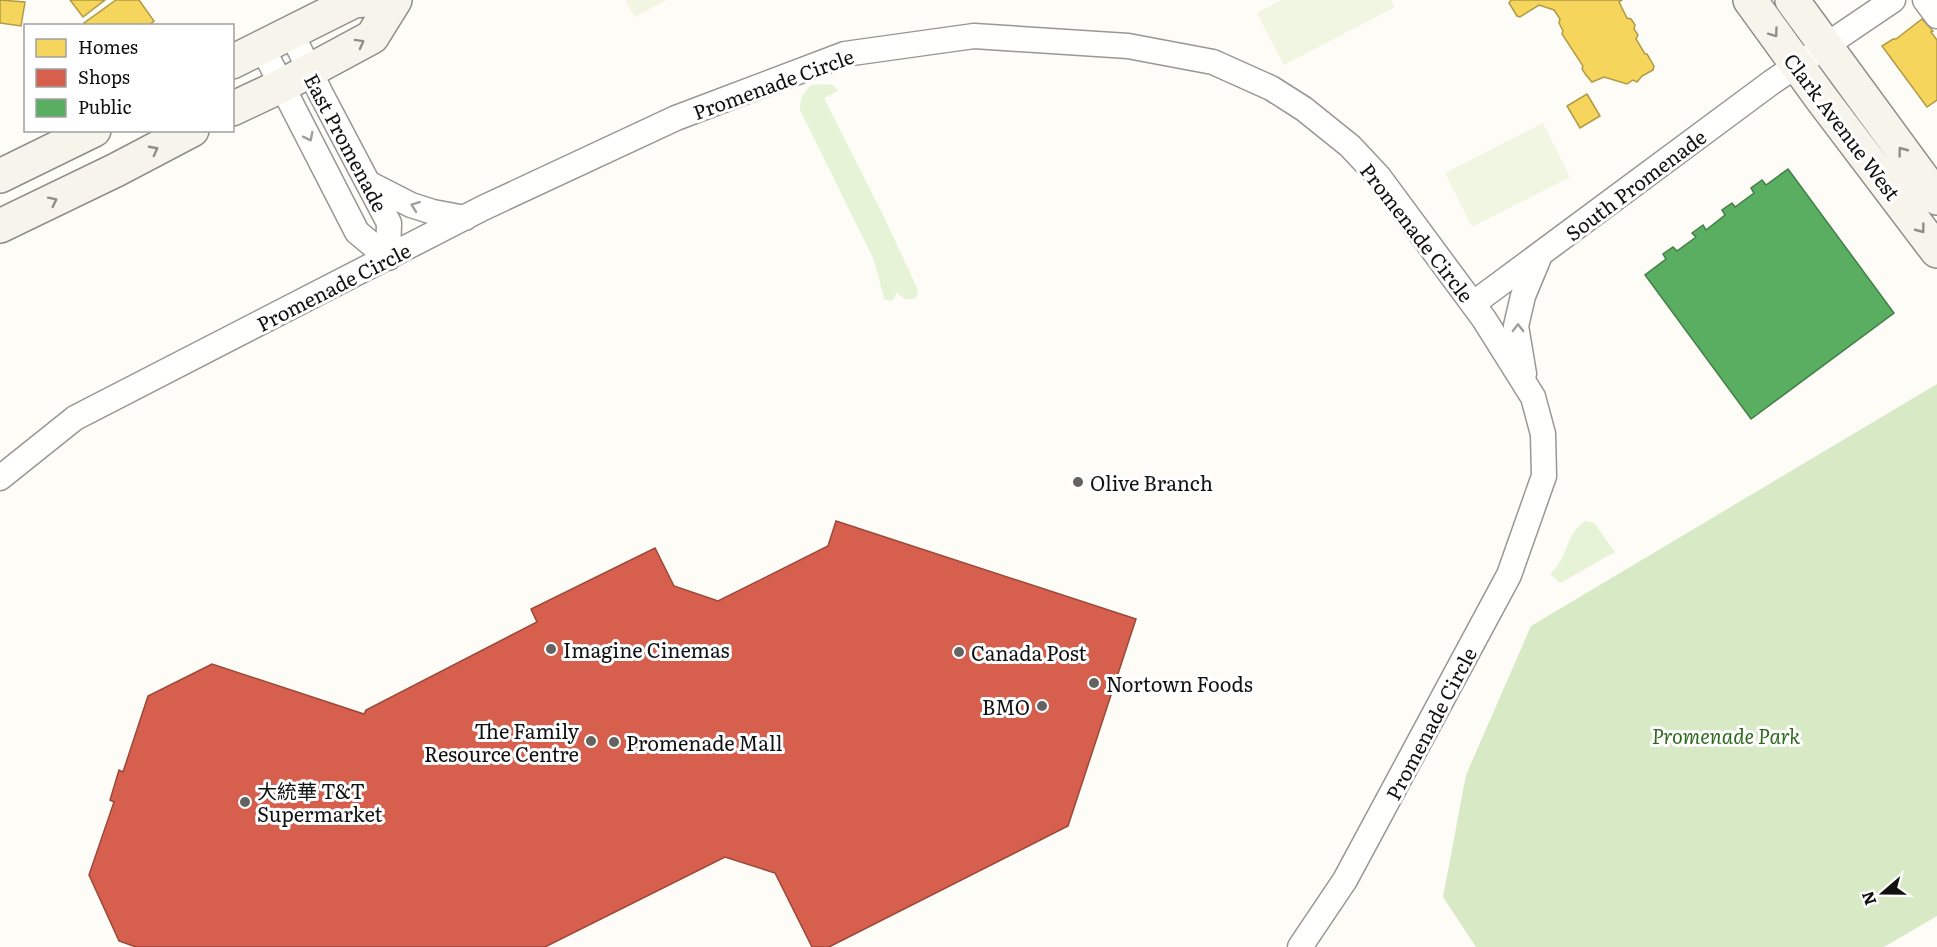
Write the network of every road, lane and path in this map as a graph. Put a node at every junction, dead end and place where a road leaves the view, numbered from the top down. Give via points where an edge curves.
1 (364, 0) edge
2 (395, 0) edge
3 (1750, 0) edge
4 (1792, 0) edge
5 (1893, 0) edge
6 (1925, 0) edge
7 (1937, 16) edge
8 (291, 32) junction
9 (1824, 46) junction
10 (262, 47) junction
11 (234, 61) edge
12 (1797, 65) junction
13 (296, 78) junction
14 (234, 109) edge
15 (90, 132) edge
16 (188, 132) edge
17 (0, 177) edge
18 (368, 183) junction
19 (1937, 198) edge
20 (465, 218) junction
21 (0, 226) edge
22 (1937, 251) edge
23 (1541, 254) junction
24 (388, 258) junction
25 (1474, 303) junction
26 (1526, 386) junction
27 (0, 478) edge
28 (1300, 947) edge

1 - 8 main road via 354,1
13 -> 2 main road via 372,37
3 -> 12 main road, Clark Avenue West
4 - 9 main road, Clark Avenue West
5 - 9 street, South Promenade
6 - 7 street
8 - 10 main road
8 - 13 street, East Promenade
9 - 12 street, South Promenade
19 -> 9 main road, Clark Avenue West
10 - 11 main road
10 - 13 street, East Promenade
12 -> 22 main road, Clark Avenue West
12 - 23 street, South Promenade
13 - 14 main road
13 - 18 street, East Promenade
13 -> 24 street, East Promenade via 357,232
15 - 17 main road
21 -> 16 main road
20 -> 18 street via 411,205
18 - 24 street, East Promenade via 389,223
20 - 24 street, Promenade Circle
20 - 25 street, Promenade Circle via 676,118 845,54 974,36 1128,46 1213,62 1270,87 1304,109 1350,146 1379,177
23 - 25 street, South Promenade
26 -> 23 street, Promenade Circle via 1516,326 1523,296
24 - 27 street, Promenade Circle via 75,418
25 - 26 street, Promenade Circle
26 - 28 street, Promenade Circle via 1543,434 1544,476 1509,575 1346,880

